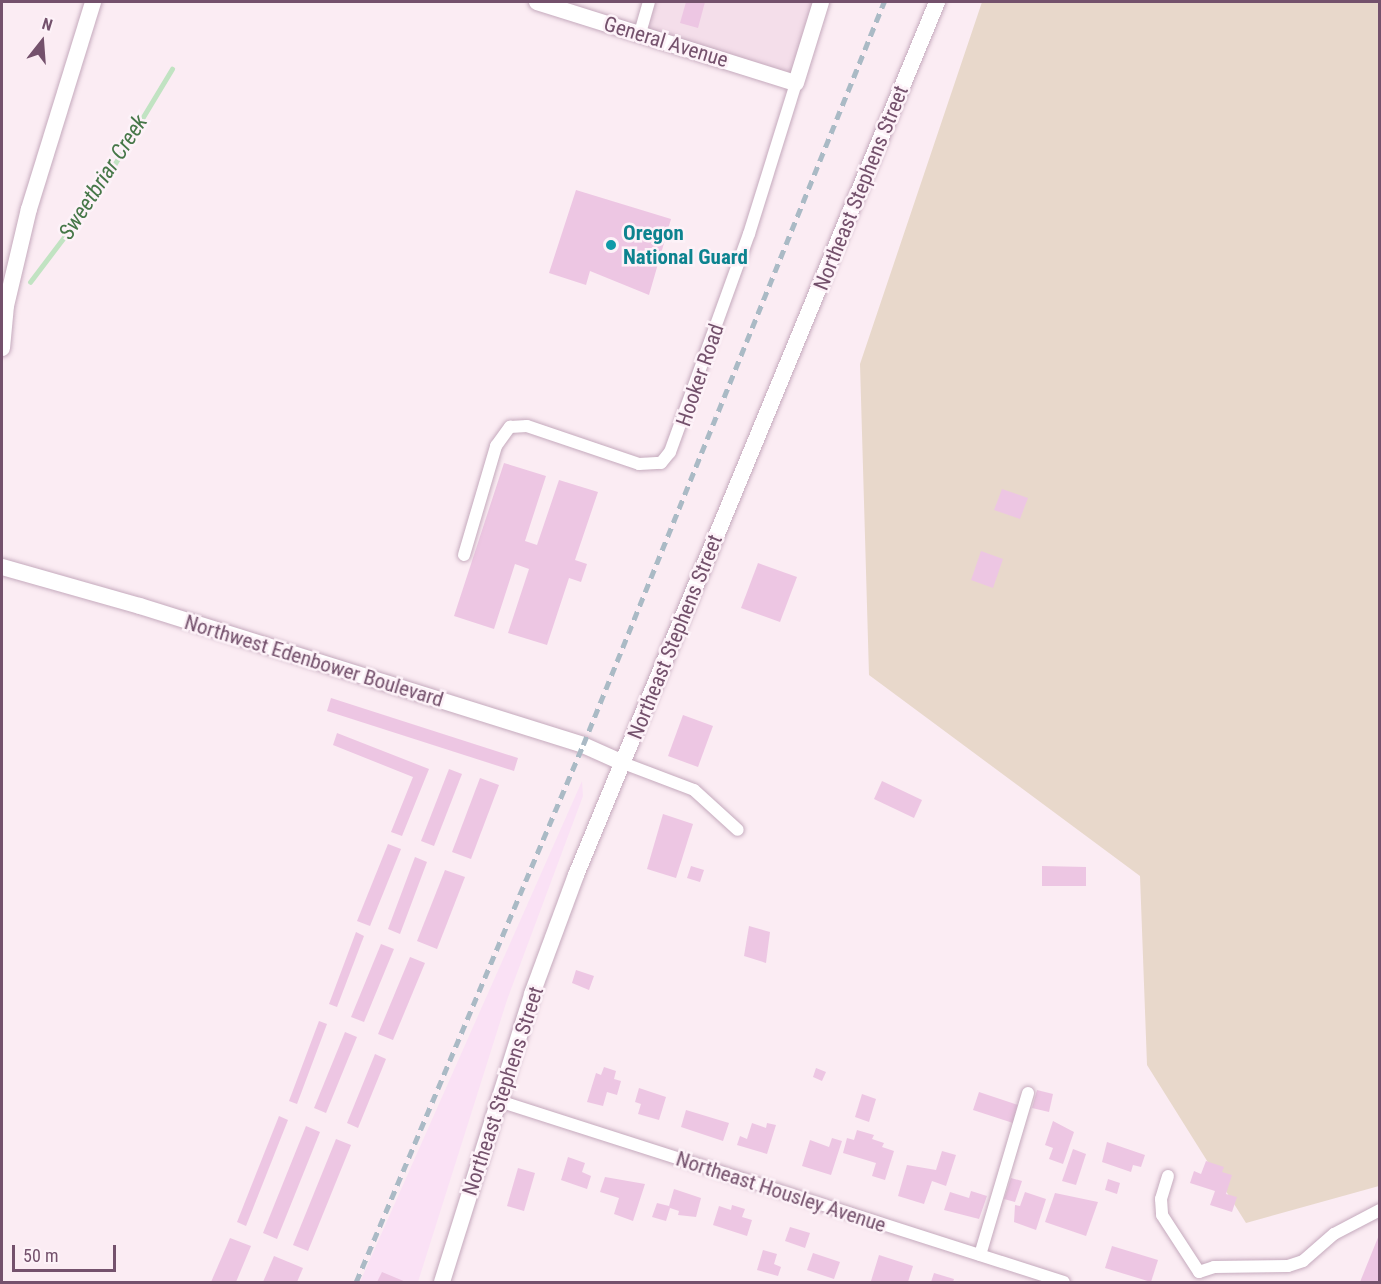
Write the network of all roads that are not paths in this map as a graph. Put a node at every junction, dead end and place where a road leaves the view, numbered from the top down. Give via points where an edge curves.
1 (93, 2) edge
2 (537, 2) edge
3 (649, 2) edge
4 (821, 2) edge
5 (937, 2) edge
6 (640, 33) junction
7 (796, 83) junction
8 (2, 348) edge
9 (464, 555) dead end
10 (2, 567) edge
11 (623, 763) junction
12 (738, 830) dead end
13 (1028, 1093) dead end
14 (499, 1101) junction
15 (1168, 1176) dead end
16 (1380, 1210) edge
17 (980, 1256) junction
18 (1197, 1277) edge
19 (442, 1282) edge
20 (1064, 1282) edge

1 - 8 main road via 29,209 6,306
2 - 6 main road, General Avenue
3 - 6 street
4 - 7 main road, Hooker Road
5 - 11 main road, Northeast Stephens Street
6 - 7 main road, General Avenue
7 - 9 street, Hooker Road via 749,234 670,452 661,462 639,464 527,426 510,427 496,446
10 - 11 main road, Northwest Edenbower Boulevard via 140,606 583,745
11 - 12 street via 694,790
11 - 14 main road, Northeast Stephens Street via 576,875
13 - 17 street
14 - 17 street, Northeast Housley Avenue
14 - 19 main road, Northeast Stephens Street
15 - 18 street via 1161,1199 1162,1215
16 - 18 street via 1334,1234 1304,1261 1287,1266 1214,1267
17 - 20 street, Northeast Housley Avenue

